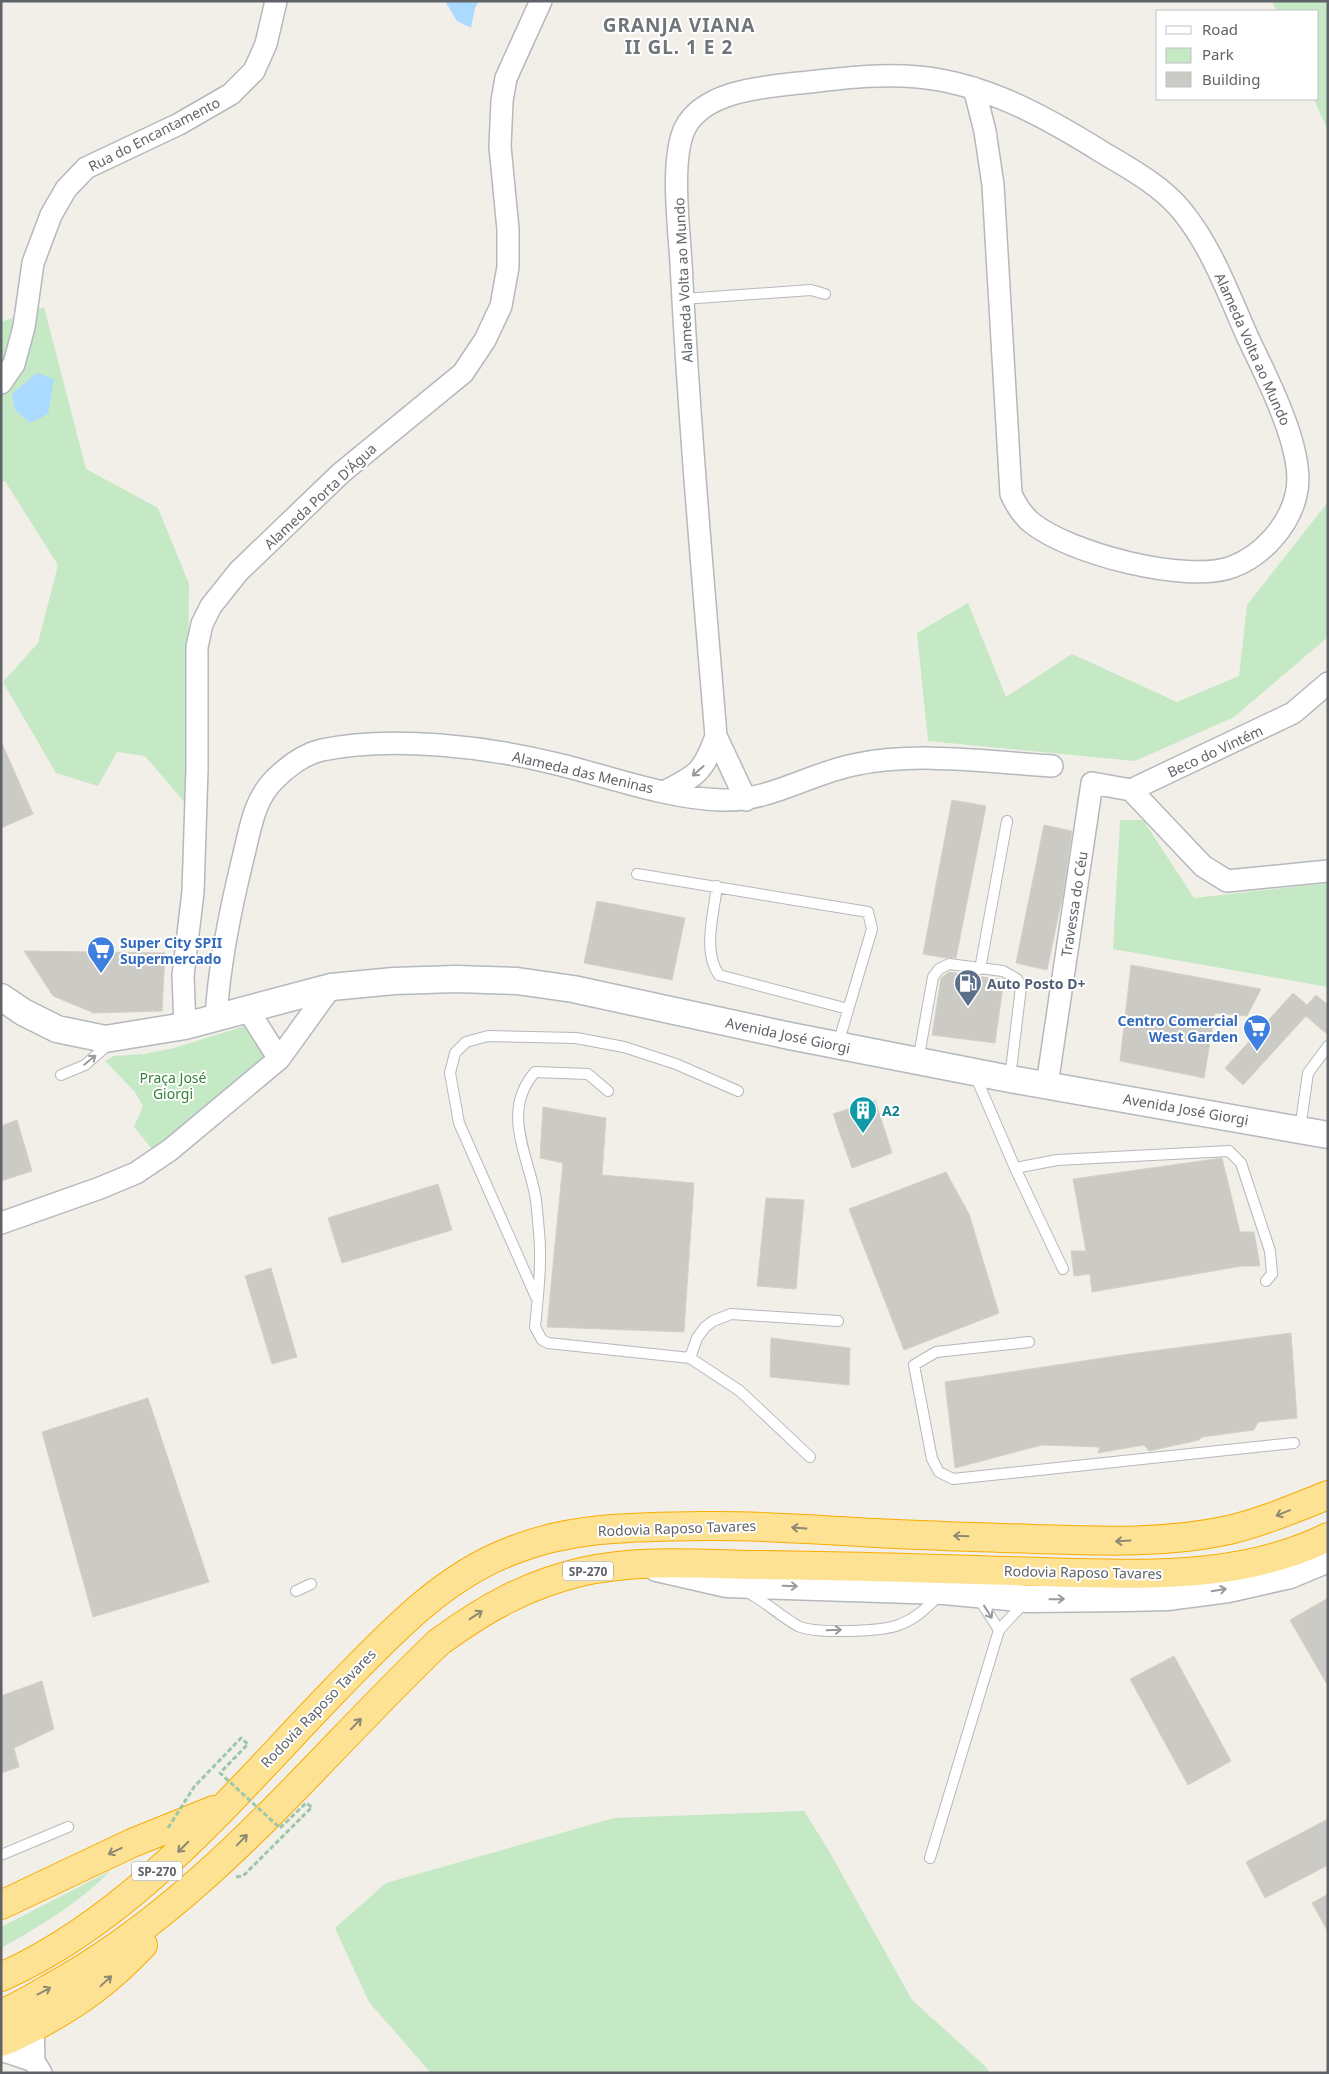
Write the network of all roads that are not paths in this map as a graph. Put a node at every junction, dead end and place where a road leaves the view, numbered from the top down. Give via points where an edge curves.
1 (276, 1) edge
2 (542, 1) edge
3 (974, 88) junction
4 (825, 294) dead end
5 (683, 299) junction
6 (1, 383) edge
7 (1328, 684) edge
8 (716, 736) junction
9 (1052, 766) dead end
10 (1131, 790) junction
11 (664, 792) junction
12 (746, 800) junction
13 (1007, 821) dead end
14 (1328, 871) edge
15 (637, 874) dead end
16 (718, 886) junction
17 (980, 969) junction
18 (331, 987) junction
19 (1, 997) edge
20 (848, 1009) junction
21 (248, 1010) junction
22 (216, 1018) junction
23 (185, 1026) junction
24 (115, 1039) junction
25 (838, 1045) junction
26 (1328, 1046) edge
27 (279, 1059) junction
28 (918, 1062) junction
29 (973, 1072) junction
30 (61, 1075) dead end
31 (1010, 1079) junction
32 (1047, 1085) junction
33 (608, 1091) dead end
34 (738, 1091) dead end
35 (1300, 1129) junction
36 (1328, 1135) edge
37 (1015, 1168) junction
38 (1, 1223) edge
39 (1063, 1270) dead end
40 (1266, 1281) dead end
41 (538, 1300) junction
42 (838, 1321) dead end
43 (1029, 1342) dead end
44 (690, 1358) junction
45 (1294, 1443) dead end
46 (810, 1457) dead end
47 (1328, 1495) edge
48 (1327, 1555) edge
49 (639, 1564) junction
50 (311, 1584) dead end
51 (727, 1584) junction
52 (296, 1591) dead end
53 (944, 1591) junction
54 (976, 1594) junction
55 (1028, 1599) junction
56 (999, 1630) junction
57 (224, 1805) junction
58 (68, 1827) dead end
59 (1, 1855) edge
60 (930, 1858) dead end
61 (217, 1866) junction
62 (1, 1905) edge
63 (1, 1977) edge
64 (1, 2014) edge
65 (33, 2027) junction
66 (1, 2042) edge
67 (1, 2050) edge
68 (37, 2067) edge

1 - 6 street, Rua do Encantamento via 266,44 254,71 231,94 179,124 86,168 66,189 51,215 33,262 24,327 14,364
2 - 23 street, Alameda Porta D'Água via 515,54 505,85 500,147 508,266 501,306 485,340 463,373 341,473 239,572 211,606 202,624 197,646 193,892 183,976
3 - 3 street, Alameda Volta ao Mundo via 1009,100 1069,131 1139,175 1179,206 1207,246 1286,420 1296,462 1297,493 1283,524 1279,532 1250,558 1228,569 1198,572 1158,570 1102,555 1050,535 1031,523 1018,509 1011,494 993,185
3 - 5 street, Alameda Volta ao Mundo via 918,77 853,77 754,88 724,96 695,115 685,127 677,152
4 - 5 lane via 811,290
5 - 8 street, Alameda Volta ao Mundo
7 - 10 street, Beco do Vintém via 1293,713
8 -> 11 street, Alameda Volta ao Mundo via 706,764
8 - 12 street, Alameda Volta ao Mundo
9 - 12 street, Alameda das Meninas via 960,760 886,760 851,765
10 - 14 street via 1203,866 1228,881
10 - 32 street, Travessa do Céu via 1092,783
11 - 12 street, Alameda das Meninas via 694,798
11 - 22 street, Alameda das Meninas via 532,758 399,742 321,750 296,761 272,782 257,804 228,924 218,978
13 - 17 lane
15 - 16 lane
16 - 20 lane via 710,952 712,965 719,975
16 - 20 lane via 868,912 872,929
17 - 28 lane via 950,964 933,976
17 - 31 lane via 1011,974 1021,987
18 - 21 street, Avenida José Giorgi
18 - 25 street, Avenida José Giorgi via 456,978 517,981 572,988
18 - 27 street
19 - 24 street, Avenida José Giorgi via 57,1029
20 - 25 lane
21 - 22 street, Avenida José Giorgi
21 - 27 street
22 - 23 street, Avenida José Giorgi
23 - 24 street, Avenida José Giorgi
30 -> 24 lane via 85,1065
25 - 28 street, Avenida José Giorgi
26 - 35 lane via 1308,1073
27 - 38 street via 170,1150 136,1172
28 - 29 street, Avenida José Giorgi
29 - 31 street, Avenida José Giorgi
29 - 37 lane
31 - 32 street, Avenida José Giorgi
32 - 35 street, Avenida José Giorgi
33 - 41 lane via 588,1074 535,1072 519,1099 520,1138 535,1195 539,1234
34 - 41 lane via 676,1064 624,1047 576,1038 488,1036 466,1042 455,1053 450,1073 459,1123
35 - 36 street, Avenida José Giorgi
37 - 39 lane
37 - 40 lane via 1057,1160 1230,1152 1241,1163 1270,1251 1272,1274
41 - 44 lane via 535,1327 538,1335 548,1343
42 - 44 lane via 732,1314 705,1327
43 - 45 lane via 936,1352 914,1365 932,1459 939,1472 953,1479
44 - 46 lane via 740,1391
47 -> 57 highway, Rodovia Raposo Tavares / SP-270 via 1272,1518 1227,1530 1113,1542 876,1533 766,1525 610,1528 559,1535 509,1551 463,1576 402,1622
48 - 49 highway, Rodovia Raposo Tavares / SP-270 via 1263,1560 1208,1572 1168,1574 931,1567
55 -> 48 street via 1167,1597 1200,1593 1290,1575
49 - 51 street
61 -> 49 highway, Rodovia Raposo Tavares / SP-270 via 438,1642 478,1613 527,1588 582,1572
50 - 52 lane
51 -> 53 street
51 -> 53 lane via 753,1595 799,1626 813,1631 885,1629 899,1625 916,1617
53 - 54 street
54 - 55 street
54 -> 56 lane
55 - 56 lane
56 - 60 lane
57 -> 62 highway
57 -> 63 highway, Rodovia Raposo Tavares / SP-270 via 130,1895 32,1963
58 - 59 lane
64 -> 61 highway, Rodovia Raposo Tavares / SP-270 via 111,1952
65 -> 61 highway via 61,2013 99,1987 128,1961
65 - 66 highway
65 - 68 street
67 - 68 street

